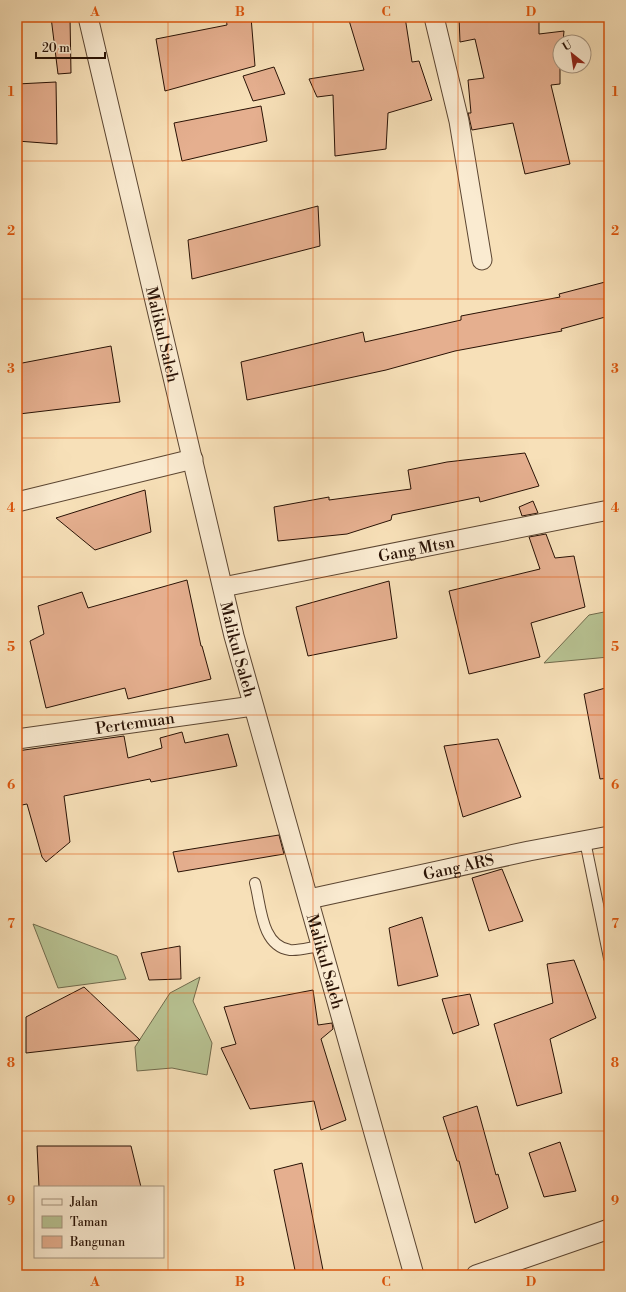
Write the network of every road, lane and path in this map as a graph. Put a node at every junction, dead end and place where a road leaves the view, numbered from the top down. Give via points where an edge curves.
1 (88, 17) edge
2 (434, 17) edge
3 (482, 260) dead end
4 (193, 459) junction
5 (17, 502) edge
6 (609, 510) edge
7 (223, 587) junction
8 (253, 706) junction
9 (17, 739) edge
10 (609, 836) edge
11 (584, 841) junction
12 (255, 883) dead end
13 (309, 899) junction
14 (321, 946) junction
15 (609, 958) edge
16 (609, 1229) edge
17 (414, 1275) edge
18 (476, 1275) edge

1 - 4 street, Malikul Saleh
2 - 3 street via 460,129
4 - 5 street
4 - 7 street, Malikul Saleh
6 - 7 street, Gang Mtsn
7 - 8 street, Malikul Saleh
8 - 9 street, Pertemuan
8 - 13 street, Malikul Saleh
10 - 11 street, Gang ARS
11 - 13 street, Gang ARS
11 - 15 lane
12 - 14 lane via 267,934 277,946 290,950
13 - 14 street, Malikul Saleh
14 - 17 street, Malikul Saleh
16 - 18 street

